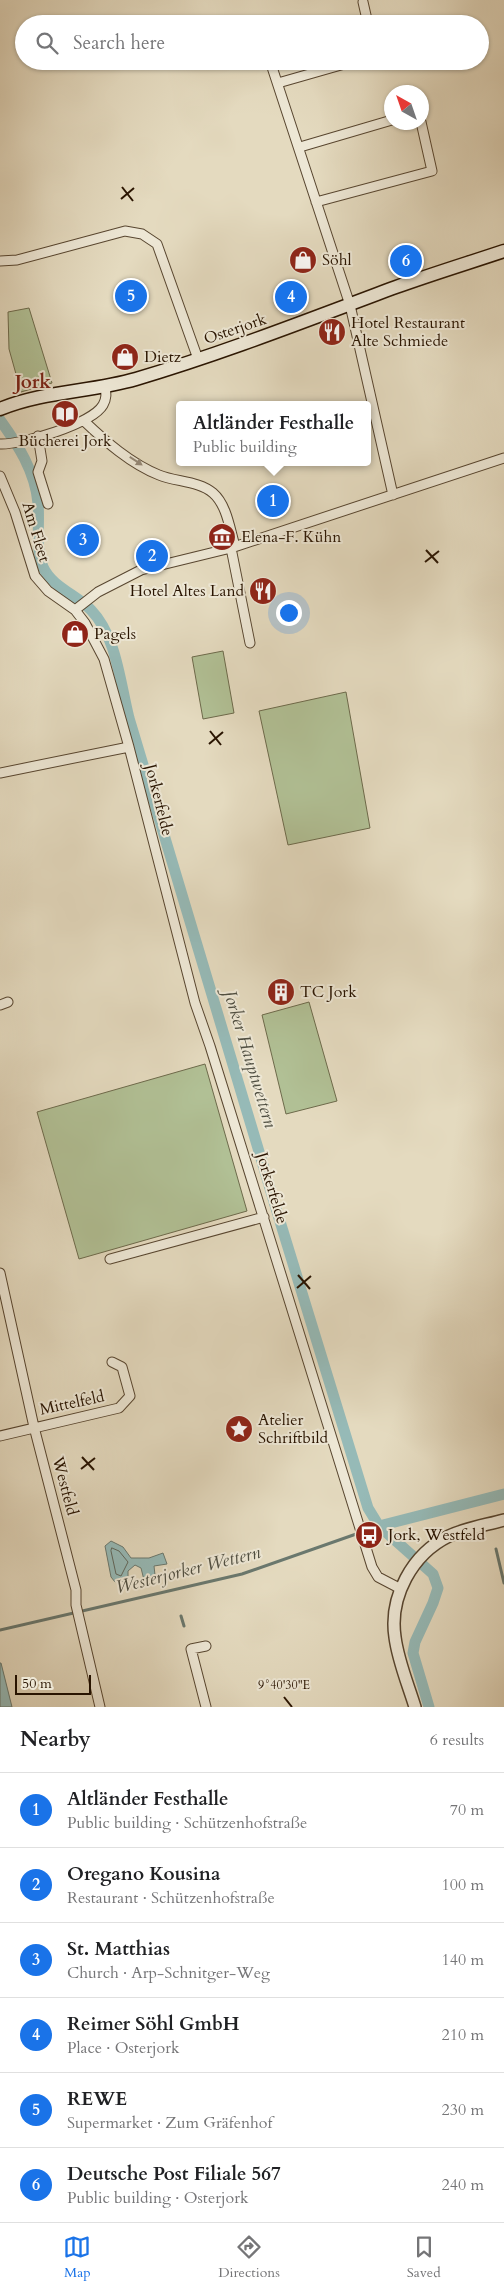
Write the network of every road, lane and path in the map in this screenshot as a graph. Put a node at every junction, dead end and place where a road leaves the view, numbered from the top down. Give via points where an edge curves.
1 (363, 2) dead end
2 (366, 15) edge
3 (273, 70) edge
4 (324, 70) edge
5 (278, 83) junction
6 (384, 122) edge
7 (423, 130) edge
8 (300, 147) junction
9 (316, 202) junction
10 (504, 252) edge
11 (0, 262) edge
12 (350, 305) junction
13 (198, 359) junction
14 (105, 386) junction
15 (0, 409) edge
16 (84, 420) junction
17 (38, 436) junction
18 (0, 444) edge
19 (504, 458) edge
20 (0, 476) edge
21 (393, 495) junction
22 (48, 504) dead end
23 (233, 547) junction
24 (76, 609) junction
25 (250, 643) dead end
26 (129, 747) junction
27 (0, 773) edge
28 (264, 1217) junction
29 (110, 1259) dead end
30 (0, 1273) edge
31 (112, 1362) dead end
32 (34, 1427) junction
33 (0, 1436) edge
34 (504, 1520) edge
35 (401, 1588) junction
36 (206, 1646) dead end
37 (100, 1707) edge
38 (206, 1707) edge
39 (415, 1707) edge

1 - 2 street
3 - 5 street
4 - 5 street
5 - 8 street
6 - 8 street
7 - 9 street via 432,171
8 - 9 street
9 - 12 street
10 - 12 main road, Osterjork
11 - 13 street via 125,231 142,234 158,244
12 - 13 main road, Osterjork
12 - 21 street
13 - 14 main road, Osterjork
14 - 15 main road, Osterjork via 58,392
14 - 16 street via 106,397 102,406
16 - 17 street
16 -> 23 street via 102,438 157,474 205,488 214,494 221,503
17 - 18 street
17 - 22 street via 42,461 38,472
19 - 21 street
20 - 24 street, Am Fleet via 15,512 34,576 48,591
21 - 23 street
23 - 24 street via 141,570 122,578
23 - 25 street
24 - 26 street, Jorkerfelde via 104,659
26 - 27 street
26 - 28 street, Jorkerfelde via 195,1003
28 - 29 street
28 - 35 street, Jorkerfelde via 372,1567 378,1577
30 - 32 street, Westfeld
31 - 32 street, Mittelfeld via 122,1367 130,1396 119,1408
32 - 33 street
32 - 37 street, Westfeld via 76,1590 79,1620
34 - 35 street via 450,1536 426,1552 411,1569
35 - 39 street via 394,1615 394,1635
36 - 38 street via 191,1649

